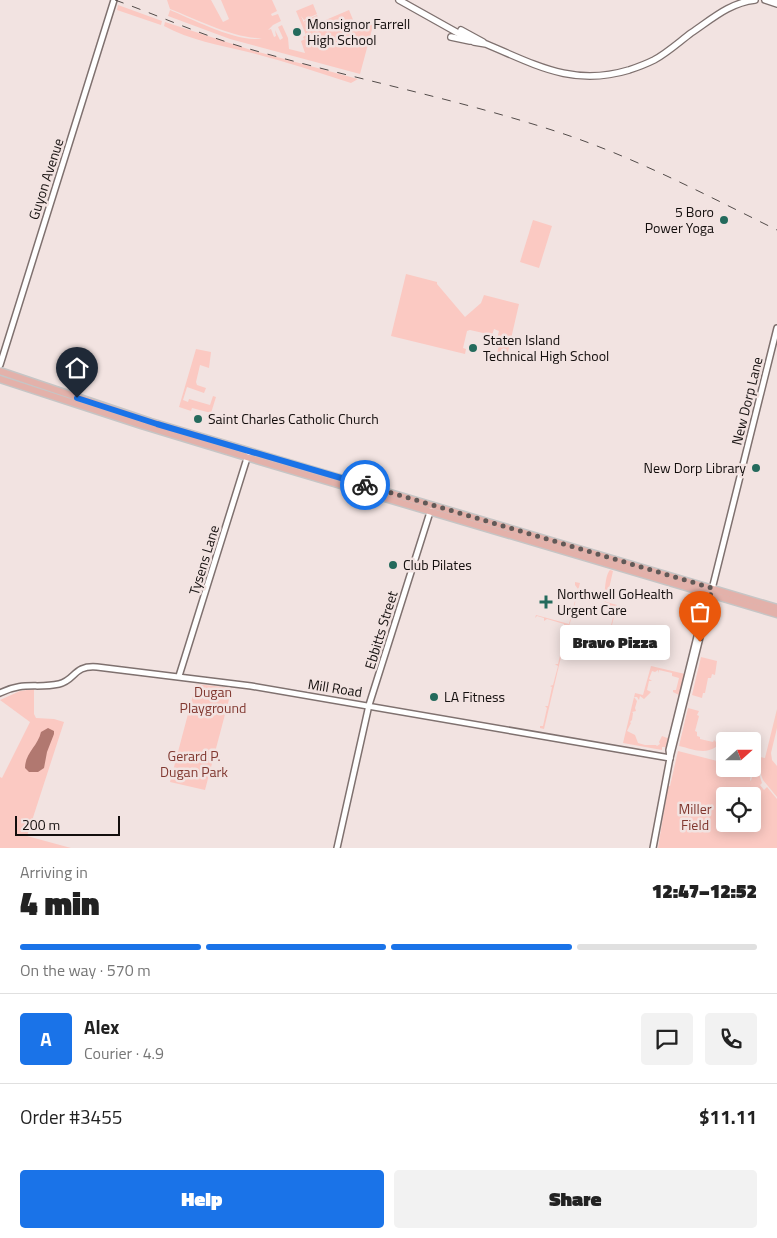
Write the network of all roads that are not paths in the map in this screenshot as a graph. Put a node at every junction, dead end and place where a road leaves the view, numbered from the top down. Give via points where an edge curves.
1 (114, 0) edge
2 (399, 0) edge
3 (755, 0) edge
4 (765, 0) edge
5 (777, 2) edge
6 (440, 22) junction
7 (451, 38) dead end
8 (474, 42) junction
9 (486, 44) junction
10 (777, 328) edge
11 (0, 366) edge
12 (0, 371) edge
13 (0, 379) edge
14 (248, 454) junction
15 (431, 508) junction
16 (712, 591) junction
17 (777, 608) edge
18 (777, 614) edge
19 (179, 676) junction
20 (0, 693) edge
21 (369, 705) junction
22 (670, 758) junction
23 (337, 848) edge
24 (653, 848) edge

1 - 11 street, Guyon Avenue
2 - 6 main road
3 - 9 main road via 728,7 654,60 607,75 578,76 558,72
4 - 5 main road
6 - 8 main road
6 - 9 main road
7 - 8 main road
8 - 9 main road
10 - 16 street, New Dorp Lane
12 - 14 main road
13 - 14 main road via 141,425
14 - 15 main road
14 - 19 street, Tysens Lane
15 - 16 main road
15 - 21 street, Ebbitts Street
16 - 17 main road
16 - 18 main road
16 - 22 street, New Dorp Lane via 706,600 669,750
19 - 20 street, Mill Road via 86,667 59,684 19,686
19 - 21 street, Mill Road
21 - 22 street, Mill Road
21 - 23 street, Ebbitts Street
22 - 24 street, New Dorp Lane

